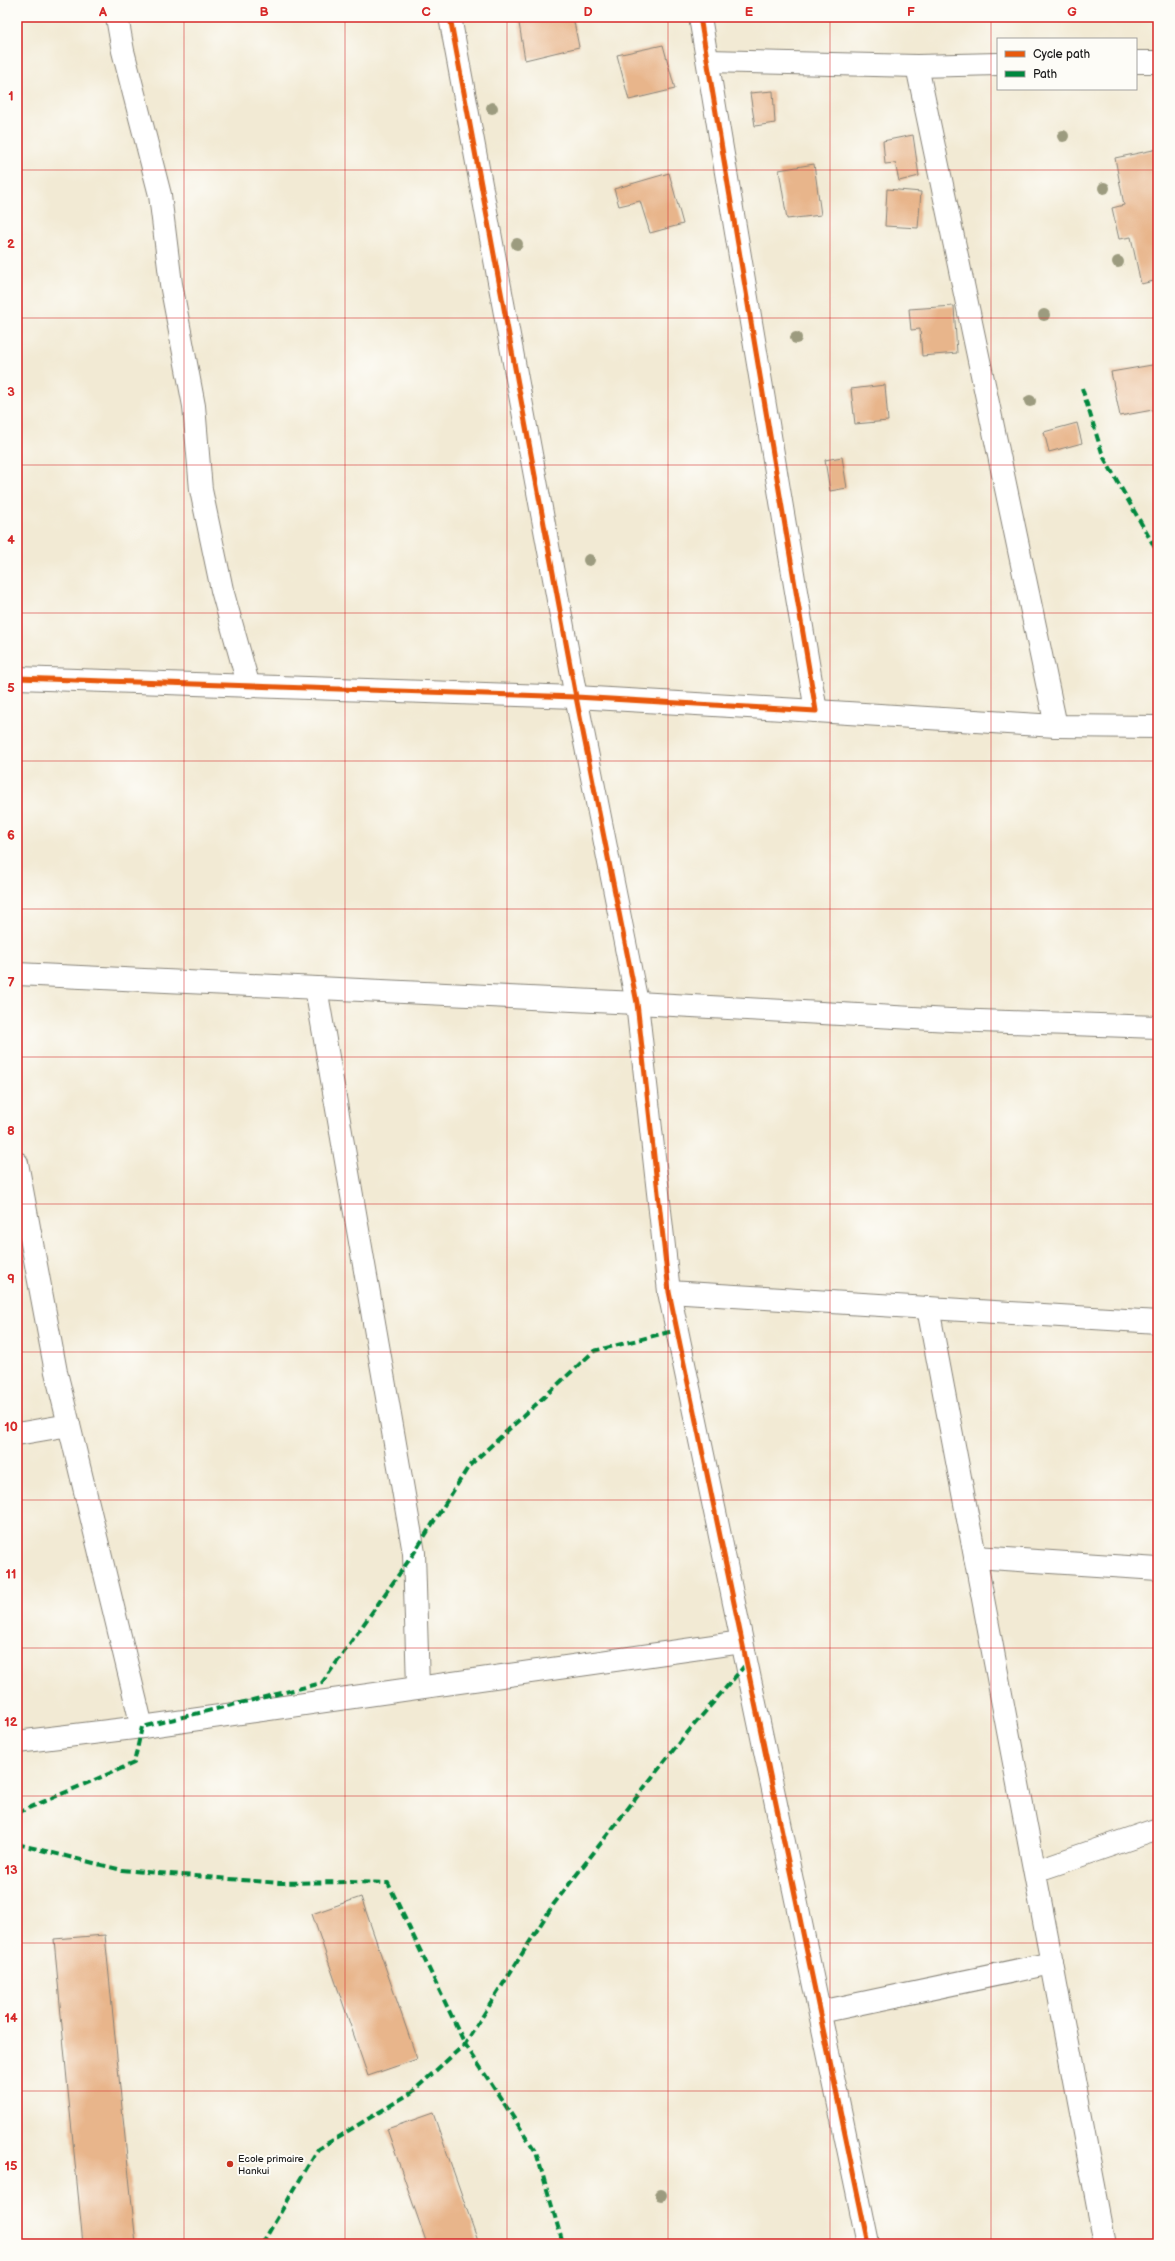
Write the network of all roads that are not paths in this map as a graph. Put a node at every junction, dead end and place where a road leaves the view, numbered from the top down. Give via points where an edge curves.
1 (116, 17) edge
2 (450, 17) edge
3 (700, 17) edge
4 (708, 61) junction
5 (1137, 62) edge
6 (1158, 62) edge
7 (997, 64) edge
8 (917, 66) junction
9 (17, 678) edge
10 (249, 687) junction
11 (576, 697) junction
12 (816, 711) junction
13 (1056, 726) junction
14 (1158, 727) edge
15 (17, 974) edge
16 (316, 988) junction
17 (637, 1003) junction
18 (1158, 1027) edge
19 (17, 1163) edge
20 (669, 1292) junction
21 (928, 1308) junction
22 (1158, 1322) edge
23 (69, 1425) junction
24 (17, 1434) edge
25 (976, 1557) junction
26 (1158, 1569) edge
27 (742, 1642) junction
28 (418, 1688) junction
29 (142, 1727) junction
30 (17, 1742) edge
31 (1158, 1829) edge
32 (1035, 1871) junction
33 (1052, 1963) junction
34 (820, 2012) junction
35 (868, 2244) edge
36 (1106, 2244) edge

1 - 10 street via 160,195 171,284 194,406 201,490 222,590
2 - 11 street
3 - 4 street
4 - 8 street
4 - 12 street
5 - 6 street
7 - 8 street
8 - 13 street
9 - 10 street
10 - 11 street
11 - 12 street
11 - 17 street
12 - 13 street
13 - 14 street
15 - 16 street
16 - 17 street
16 - 28 street via 414,1553
17 - 18 street via 950,1020
17 - 20 street
19 - 23 street via 56,1372
20 - 21 street
20 - 27 street
21 - 22 street
21 - 25 street
23 - 24 street
23 - 29 street
25 - 26 street
25 - 32 street
27 - 28 street
27 - 34 street
28 - 29 street
29 - 30 street
31 - 32 street
32 - 33 street
33 - 34 street
33 - 36 street
34 - 35 street

